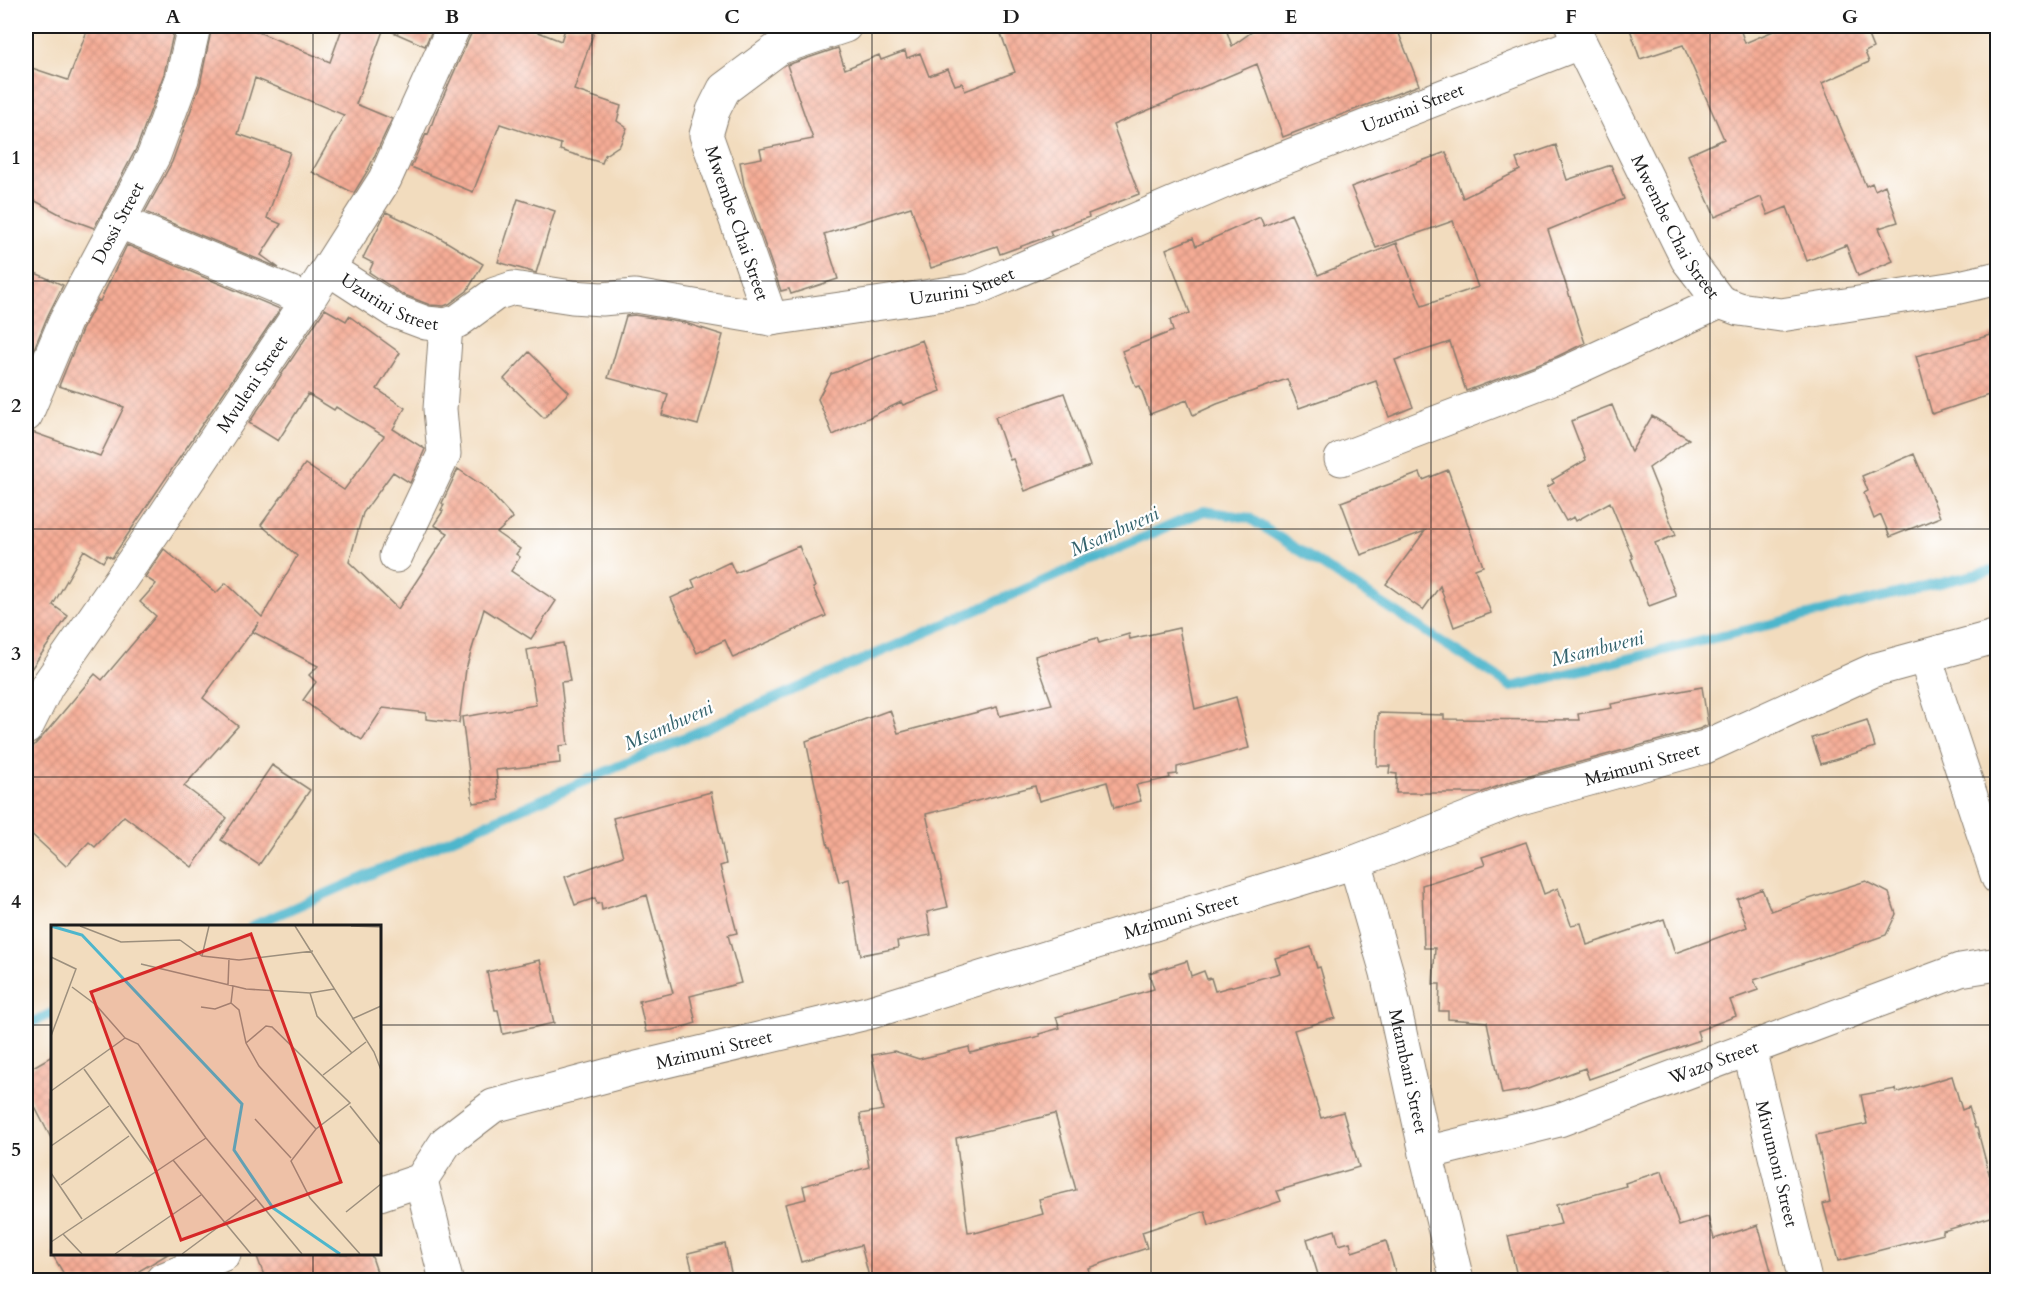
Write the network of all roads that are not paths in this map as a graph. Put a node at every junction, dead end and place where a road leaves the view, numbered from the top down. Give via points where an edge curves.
1 (194, 26) edge
2 (454, 26) edge
3 (845, 26) edge
4 (1576, 34) edge
5 (118, 221) junction
6 (328, 268) junction
7 (1998, 278) edge
8 (308, 300) junction
9 (1720, 302) junction
10 (771, 319) junction
11 (446, 325) junction
12 (26, 414) edge
13 (1341, 459) dead end
14 (396, 555) dead end
15 (1998, 636) edge
16 (1925, 657) junction
17 (26, 728) edge
18 (1355, 862) junction
19 (1998, 878) edge
20 (1998, 964) edge
21 (1749, 1049) junction
22 (1426, 1153) junction
23 (421, 1180) junction
24 (381, 1194) edge
25 (222, 1255) edge
26 (162, 1281) edge
27 (446, 1281) edge
28 (1457, 1281) edge
29 (1805, 1281) edge

1 - 5 street, Dossi Street via 182,79 154,155
2 - 6 street, Mvuleni Street via 385,179
3 - 10 street, Mwembe Chai Street via 779,48 724,89 712,111 706,135
4 - 9 street, Mwembe Chai Street via 1687,259
4 - 10 street, Uzurini Street via 972,290
5 - 8 street
5 - 12 street, Dossi Street via 65,322
6 - 8 street, Mvuleni Street
6 - 11 street, Uzurini Street via 394,312
7 - 9 street, Mwembe Chai Street via 1781,315
8 - 17 street, Mvuleni Street via 47,686
9 - 13 street via 1563,374
10 - 11 street, Uzurini Street via 635,296 602,299 513,288 495,294 458,321
11 - 14 street via 440,410 444,454
15 - 16 street, Mzimuni Street
16 - 18 street, Mzimuni Street via 1874,670 1705,747 1517,799
16 - 19 street
18 - 22 street, Mtambani Street via 1387,973
18 - 23 street, Mzimuni Street via 871,1012 493,1106 446,1142
20 - 21 street, Wazo Street via 1960,970
21 - 22 street, Wazo Street via 1559,1120
21 - 29 street, Mivumoni Street
22 - 28 street, Mtambani Street
23 - 24 street
23 - 27 street
25 - 26 street

